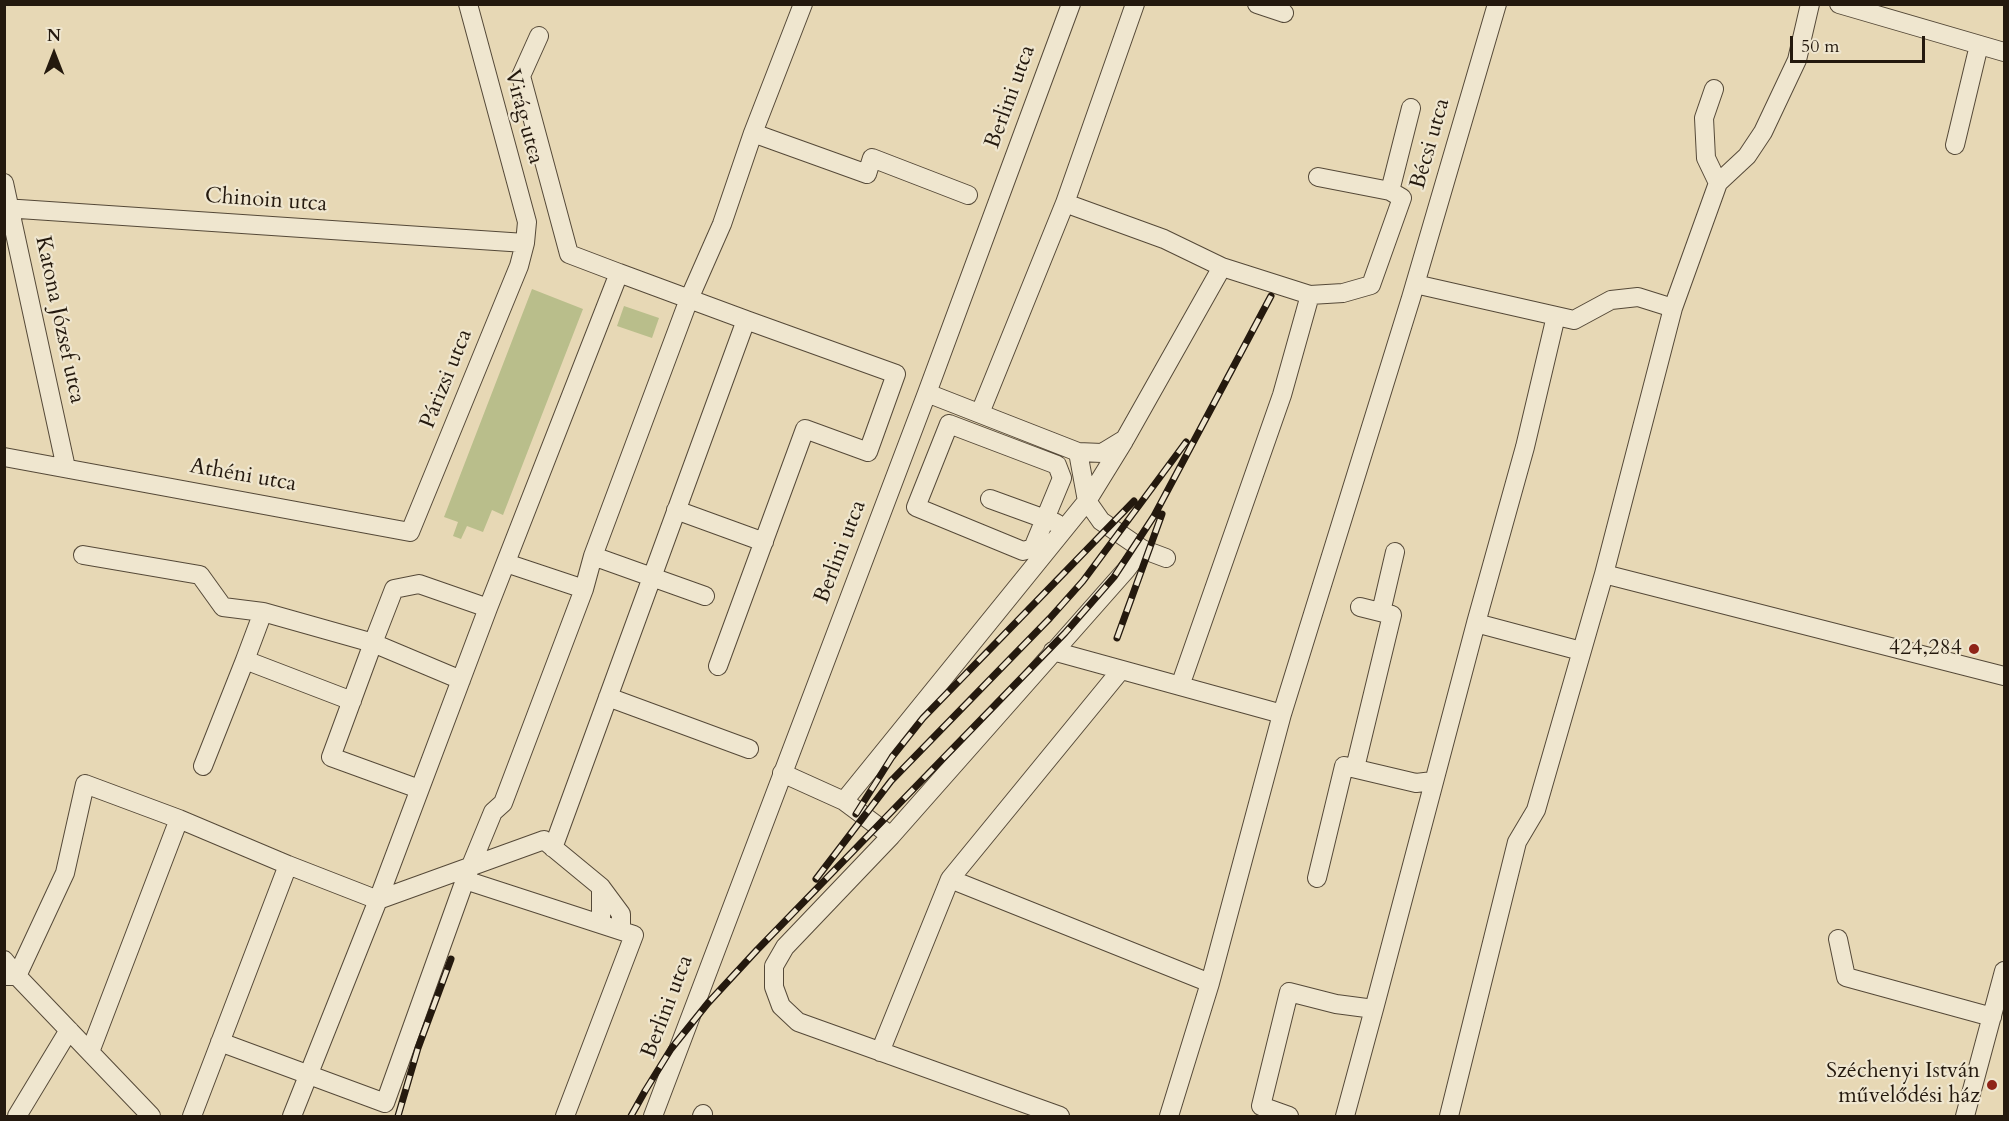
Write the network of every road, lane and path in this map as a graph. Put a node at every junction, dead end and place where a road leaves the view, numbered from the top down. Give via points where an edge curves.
1 (468, 4) edge
2 (803, 4) edge
3 (1071, 4) edge
4 (1135, 4) edge
5 (1257, 4) edge
6 (1497, 4) edge
7 (1810, 4) edge
8 (1839, 4) edge
9 (1284, 13) dead end
10 (539, 36) dead end
11 (1979, 45) junction
12 (2004, 52) edge
13 (1714, 88) dead end
14 (1411, 108) dead end
15 (753, 133) junction
16 (1955, 145) dead end
17 (1318, 177) dead end
18 (4, 183) edge
19 (1718, 183) junction
20 (1390, 191) junction
21 (968, 195) dead end
22 (1065, 202) junction
23 (8, 208) edge
24 (525, 243) junction
25 (1222, 267) junction
26 (619, 273) junction
27 (1413, 291) junction
28 (1310, 295) junction
29 (690, 299) junction
30 (1673, 308) junction
31 (1556, 316) junction
32 (746, 320) junction
33 (927, 393) junction
34 (980, 413) junction
35 (1125, 439) junction
36 (1078, 452) junction
37 (4, 458) edge
38 (66, 468) junction
39 (990, 499) dead end
40 (1087, 501) junction
41 (676, 510) junction
42 (1044, 519) junction
43 (1066, 526) junction
44 (410, 532) joint
45 (764, 542) junction
46 (1142, 549) junction
47 (1395, 552) dead end
48 (83, 555) dead end
49 (593, 556) junction
50 (1166, 558) dead end
51 (506, 563) junction
52 (1604, 574) junction
53 (652, 577) junction
54 (584, 590) junction
55 (705, 596) dead end
56 (1360, 607) dead end
57 (488, 608) junction
58 (263, 612) junction
59 (1381, 612) junction
60 (1476, 623) junction
61 (373, 644) junction
62 (1053, 651) junction
63 (1581, 651) junction
64 (244, 660) junction
65 (718, 666) dead end
66 (1121, 670) junction
67 (2004, 675) edge
68 (461, 680) junction
69 (1180, 686) junction
70 (608, 697) junction
71 (352, 701) junction
72 (1282, 714) junction
73 (749, 749) dead end
74 (203, 766) dead end
75 (1355, 768) junction
76 (782, 773) junction
77 (1433, 781) junction
78 (419, 789) junction
79 (844, 801) junction
80 (179, 819) junction
81 (891, 836) junction
82 (553, 848) junction
83 (288, 866) junction
84 (468, 874) junction
85 (1317, 878) dead end
86 (950, 879) junction
87 (601, 887) junction
88 (378, 900) junction
89 (601, 924) junction
90 (621, 930) junction
91 (1838, 939) dead end
92 (4, 960) edge
93 (2004, 971) edge
94 (11, 976) edge
95 (1210, 983) junction
96 (1374, 1009) junction
97 (1992, 1017) junction
98 (69, 1030) junction
99 (220, 1042) junction
100 (90, 1052) junction
101 (880, 1052) junction
102 (308, 1076) junction
103 (1259, 1111) edge
104 (17, 1116) edge
105 (150, 1116) edge
106 (192, 1116) edge
107 (292, 1116) edge
108 (565, 1116) edge
109 (653, 1116) edge
110 (1060, 1116) edge
111 (1170, 1116) edge
112 (1289, 1116) edge
113 (1345, 1116) edge
114 (1449, 1116) edge
115 (1965, 1116) edge

1 - 24 street, Virág utca via 527,222
2 - 15 street
3 - 33 street, Berlini utca
4 - 22 street
5 - 9 street
6 - 27 street, Bécsi utca
7 - 19 street via 1797,60 1763,132 1747,156
8 - 11 street
10 - 26 street via 521,76 569,254
11 - 12 street
11 - 16 street
13 - 19 street via 1704,118 1706,158
14 - 20 street
15 - 21 street via 867,174 872,158
15 - 29 street via 722,224
17 - 20 street
18 - 23 street, Katona József utca
19 - 30 street
20 - 28 street via 1402,198 1371,285 1343,293
22 - 25 street via 1164,239
22 - 34 street
23 - 24 street, Chinoin utca
23 - 38 street, Katona József utca
24 - 44 street, Párizsi utca
25 - 28 street
25 - 35 street
26 - 29 street
26 - 51 street
27 - 31 street
27 - 72 street, Bécsi utca
28 - 69 street via 1282,395
29 - 32 street
29 - 49 street
30 - 31 street via 1638,297 1611,300 1574,320
30 - 52 street
31 - 60 street via 1525,447
32 - 41 street
32 - 45 street via 896,374 868,452 805,429
33 - 34 street
33 - 76 street, Berlini utca
34 - 36 street
35 - 36 street via 1102,453
35 - 40 street
36 - 40 street
37 - 38 street, Athéni utca
38 - 44 street, Athéni utca
39 - 42 street
40 - 43 street
40 - 46 street via 1101,521
41 - 45 street
41 - 53 street
42 - 42 street via 1033,548 1023,551 916,507 949,424 1057,465 1062,478
42 - 43 street
43 - 79 street
45 - 65 street
46 - 50 street
46 - 62 street
47 - 59 street
48 - 58 street via 200,575 223,607
49 - 53 street
49 - 54 street
51 - 54 street
51 - 57 street
52 - 63 street
52 - 67 street
53 - 55 street
53 - 70 street
54 - 84 street via 503,803 493,812
56 - 59 street
57 - 61 street via 419,584 394,589
57 - 68 street
58 - 61 street
58 - 64 street
59 - 75 street via 1392,615
60 - 63 street
60 - 77 street
61 - 68 street
61 - 71 street
62 - 66 street
62 - 81 street
63 - 114 street via 1536,810 1517,842
64 - 71 street
64 - 74 street
66 - 69 street
66 - 86 street
68 - 78 street
69 - 72 street
70 - 73 street
70 - 82 street
71 - 78 street via 331,758
72 - 95 street, Bécsi utca
75 - 77 street via 1416,783
75 - 85 street via 1344,766
76 - 79 street
76 - 109 street, Berlini utca
77 - 96 street
78 - 88 street
79 - 81 street
80 - 83 street
80 - 94 street via 85,784 66,873
80 - 100 street
81 - 101 street via 785,947 774,966 774,987 781,1006 798,1022
82 - 84 street via 544,840
82 - 87 street
83 - 88 street
83 - 99 street
84 - 88 street
84 - 89 street
84 - 102 street via 385,1103
86 - 95 street
86 - 101 street
87 - 89 street
87 - 90 street via 621,914
88 - 102 street
89 - 90 street
90 - 108 street via 634,935
91 - 97 street via 1846,977
92 - 94 street
93 - 97 street
94 - 98 street
95 - 111 street, Bécsi utca
96 - 103 street via 1289,992
96 - 113 street
97 - 115 street
98 - 100 street
98 - 104 street
99 - 102 street
99 - 106 street
100 - 105 street
101 - 110 street
102 - 107 street
103 - 112 street

